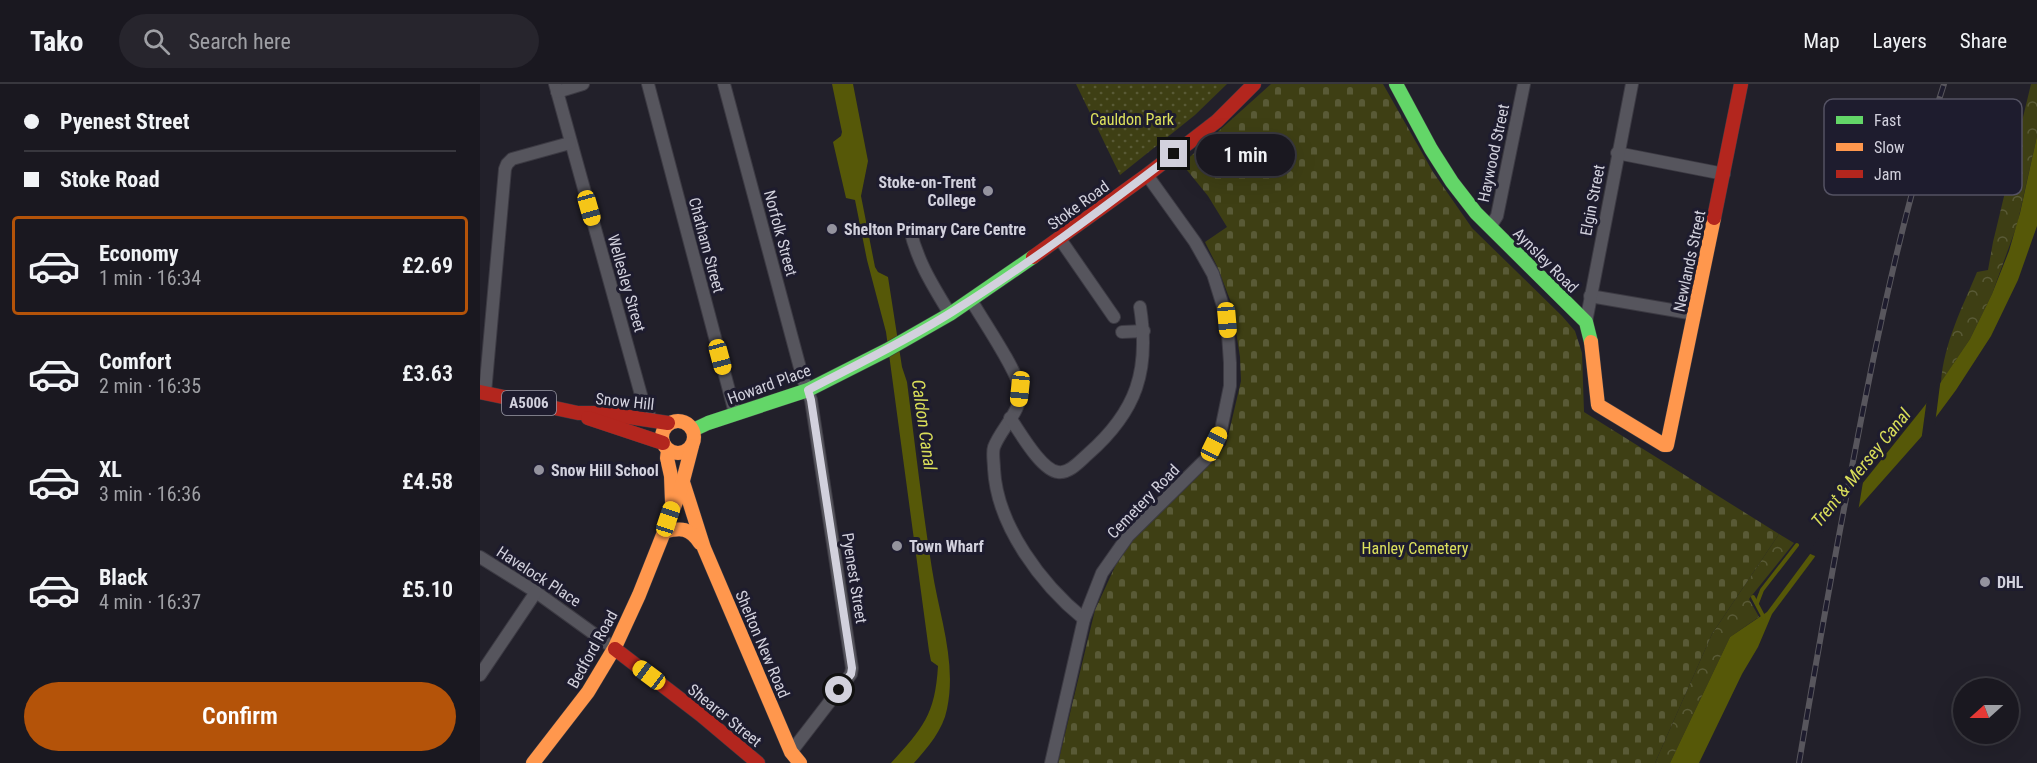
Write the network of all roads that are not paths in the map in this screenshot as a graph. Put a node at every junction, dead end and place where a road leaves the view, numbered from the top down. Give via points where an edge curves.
1 (583, 84) edge
2 (648, 84) edge
3 (724, 84) edge
4 (1254, 84) edge
5 (1396, 84) edge
6 (1524, 84) edge
7 (1632, 84) edge
8 (1741, 84) edge
9 (556, 88) edge
10 (570, 143) junction
11 (1617, 153) junction
12 (1724, 174) junction
13 (1147, 175) junction
14 (1490, 227) junction
15 (910, 229) dead end
16 (1060, 238) junction
17 (1590, 296) junction
18 (971, 300) junction
19 (1140, 307) dead end
20 (950, 314) junction
21 (1695, 314) junction
22 (1114, 317) dead end
23 (1586, 322) junction
24 (1143, 331) junction
25 (1122, 332) dead end
26 (908, 337) joint
27 (808, 390) junction
28 (483, 393) edge
29 (578, 413) junction
30 (735, 413) junction
31 (1010, 418) junction
32 (651, 419) junction
33 (668, 423) junction
34 (693, 430) junction
35 (665, 446) junction
36 (692, 446) junction
37 (683, 482) junction
38 (673, 506) junction
39 (664, 532) junction
40 (704, 548) junction
41 (480, 557) edge
42 (536, 592) junction
43 (1084, 619) junction
44 (611, 646) junction
45 (480, 675) edge
46 (795, 759) edge
47 (533, 763) edge
48 (758, 763) edge
49 (1051, 763) edge

1 - 9 street
2 - 30 street, Chatham Street
3 - 27 street, Norfolk Street
4 - 13 main road, Stoke Road via 1217,121
5 - 14 main road, Aynsley Road via 1447,174
6 - 14 street, Haywood Street via 1497,216
7 - 11 street, Elgin Street
8 - 12 main road, Newlands Street
9 - 10 street, Wellesley Street
10 - 28 street via 512,159 505,169
10 - 32 street, Wellesley Street
11 - 12 street
11 - 17 street, Elgin Street
12 - 21 main road, Newlands Street
13 - 16 main road, Stoke Road
13 - 43 street, Cemetery Road via 1213,274 1227,320 1230,386 1221,430 1207,458 1128,536 1102,573
14 - 23 main road, Aynsley Road
15 - 20 street via 922,268
16 - 18 main road, Stoke Road
16 - 22 street
17 - 21 street
17 - 23 street, Elgin Street
18 - 20 main road, Stoke Road
18 - 31 street via 1020,389 1018,405
19 - 24 street
20 - 26 main road, Stoke Road
21 - 23 main road, Newlands Street via 1667,445 1598,405 1593,347
24 - 25 street
24 - 31 street via 1144,350 1137,387 1128,407 1116,426 1069,470 1058,473 1049,469
26 - 27 main road, Howard Place
27 - 30 main road, Howard Place
27 - 46 street, Pyenest Street via 852,668
28 - 29 main road, Snow Hill / A5006
29 - 32 main road, Snow Hill / A5006
29 - 35 main road, Snow Hill / A5006
30 - 34 main road, Howard Place
31 - 43 street via 993,449 995,487 1013,535 1065,603
32 - 33 main road, Snow Hill / A5006
33 - 34 main road via 684,421
33 - 35 main road via 663,430
34 - 36 main road
35 - 36 main road via 681,453
35 - 38 main road, Bedford Road
36 - 37 main road, Bedford Road
37 - 38 main road, Bedford Road
37 - 40 main road, Shelton New Road
38 - 39 main road, Bedford Road
39 - 40 main road, Shelton New Road via 688,528
39 - 44 main road, Bedford Road via 644,583
40 - 46 main road, Shelton New Road
41 - 42 street, Havelock Place
42 - 44 street, Havelock Place
42 - 45 street
43 - 49 street, Cemetery Road
44 - 47 main road, Bedford Road via 580,703
44 - 48 main road, Shearer Street

